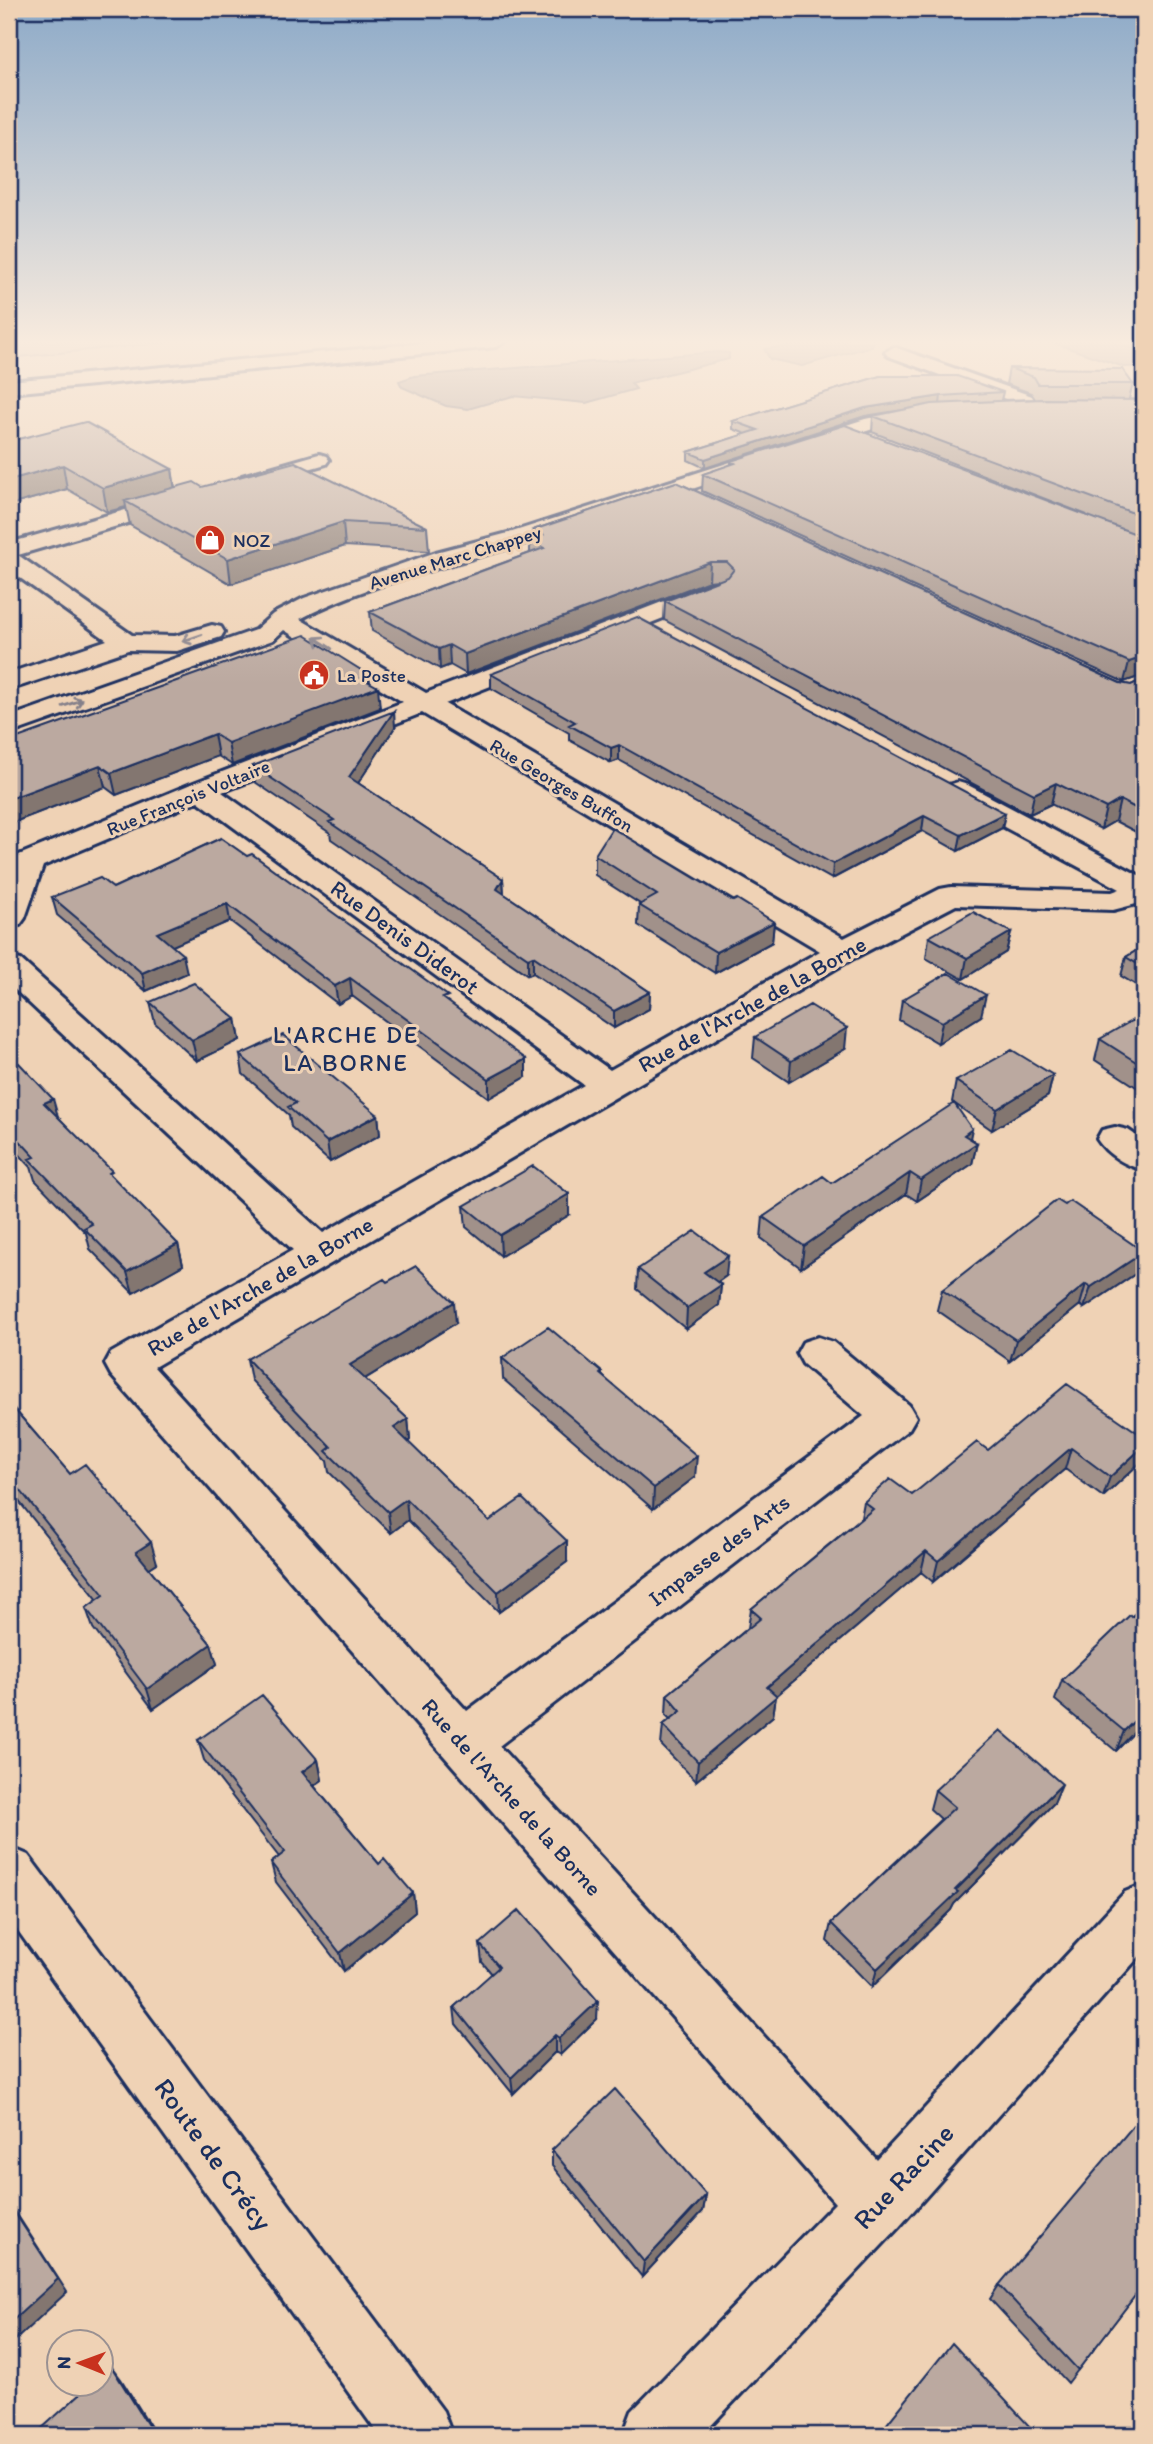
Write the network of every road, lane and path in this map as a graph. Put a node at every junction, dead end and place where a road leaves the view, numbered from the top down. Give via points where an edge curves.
1 (770, 456) edge
2 (319, 460) dead end
3 (229, 486) edge
4 (671, 488) junction
5 (203, 494) edge
6 (708, 504) edge
7 (9, 550) edge
8 (9, 559) edge
9 (718, 588) edge
10 (636, 618) junction
11 (282, 619) junction
12 (672, 638) edge
13 (126, 642) junction
14 (9, 682) edge
15 (424, 702) junction
16 (9, 726) edge
17 (940, 781) edge
18 (201, 790) junction
19 (20, 853) edge
20 (1144, 891) edge
21 (9, 918) edge
22 (843, 951) junction
23 (9, 967) edge
24 (608, 1085) junction
25 (319, 1251) junction
26 (818, 1353) dead end
27 (464, 1743) junction
28 (9, 1873) edge
29 (1144, 1910) edge
30 (877, 2205) junction
31 (419, 2435) edge
32 (656, 2435) edge

1 - 4 street, Avenue Marc Chappey
2 - 3 street
4 - 6 street
4 - 11 street, Avenue Marc Chappey via 444,557 312,603
5 - 7 street
8 - 13 street
9 - 10 street, Rue François Voltaire
10 - 12 street
10 - 15 street, Rue François Voltaire
11 -> 13 street, Avenue Marc Chappey via 243,621 177,644
15 -> 11 street, Rue Georges Buffon
16 -> 11 street, Avenue Marc Chappey via 264,635
13 - 14 street, Avenue Marc Chappey
15 - 18 street, Rue François Voltaire
15 - 22 street, Rue Georges Buffon
17 - 20 street
18 - 19 street, Rue François Voltaire
18 - 24 street, Rue Denis Diderot
19 - 21 street, Rue François Voltaire
20 - 22 street, Rue de l'Arche de la Borne via 1113,901 951,897
22 - 24 street, Rue de l'Arche de la Borne
23 - 25 street
24 - 25 street, Rue de l'Arche de la Borne
25 - 27 street, Rue de l'Arche de la Borne via 126,1364
26 - 27 street, Impasse des Arts via 894,1417
27 - 30 street, Rue de l'Arche de la Borne
28 - 31 street, Route de Crécy
29 - 30 street, Rue Racine
30 - 32 street, Rue Racine

